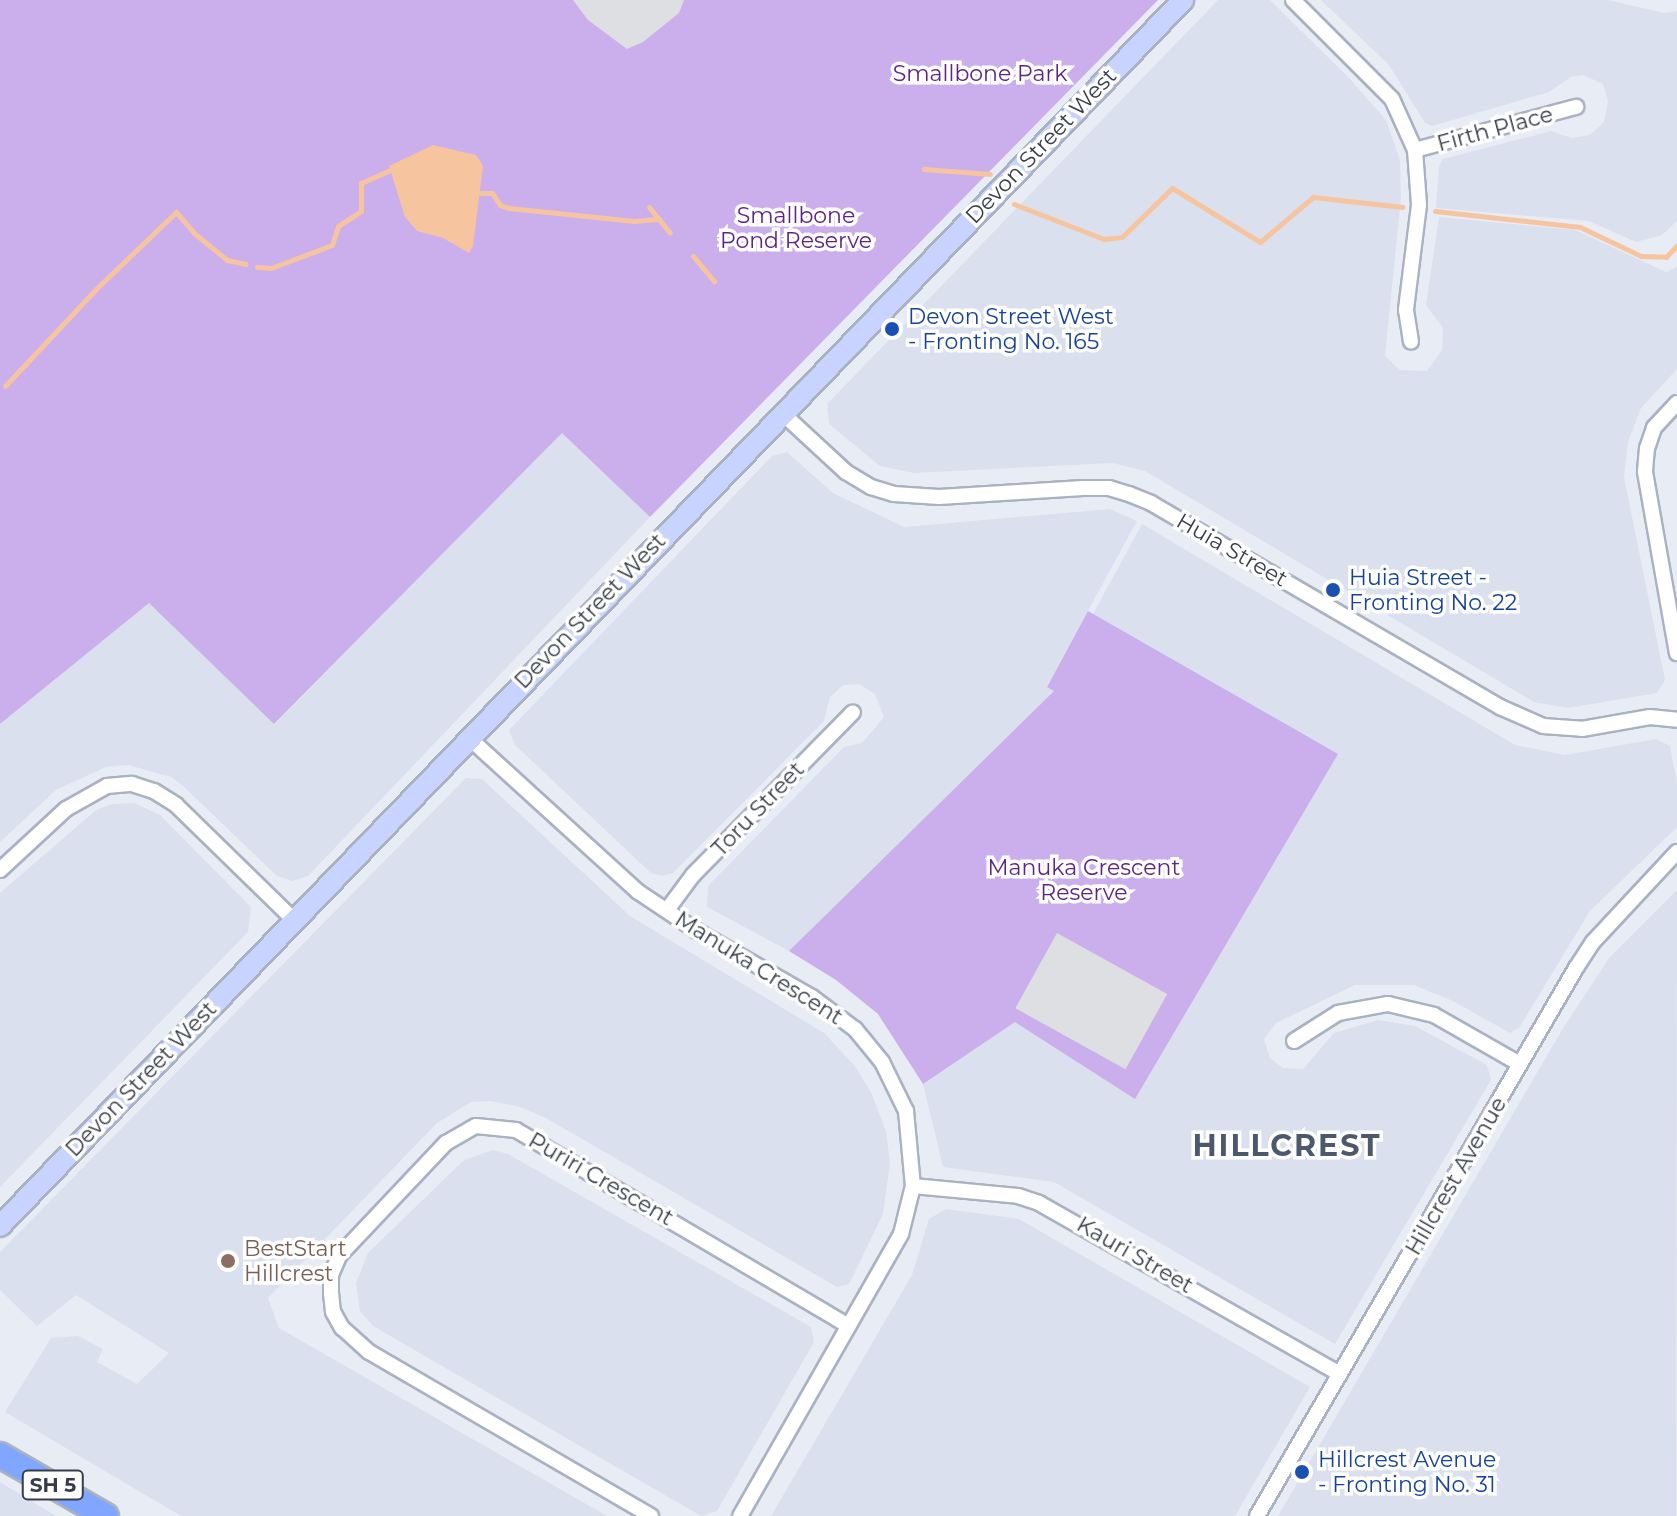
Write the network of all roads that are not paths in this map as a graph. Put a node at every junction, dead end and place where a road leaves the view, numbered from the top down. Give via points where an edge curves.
1 (1183, 0) edge
2 (1293, 0) edge
3 (1576, 107) dead end
4 (1415, 150) junction
5 (1411, 342) dead end
6 (1677, 403) edge
7 (782, 413) junction
8 (1675, 627) edge
9 (1677, 653) edge
10 (853, 712) dead end
11 (1677, 720) edge
12 (468, 737) junction
13 (1677, 852) edge
14 (0, 870) edge
15 (667, 910) junction
16 (293, 919) junction
17 (1294, 1041) dead end
18 (1520, 1064) junction
19 (913, 1186) junction
20 (0, 1226) edge
21 (849, 1326) junction
22 (1340, 1374) junction
23 (0, 1455) edge
24 (106, 1516) edge
25 (651, 1516) edge
26 (740, 1516) edge
27 (1257, 1516) edge

1 - 7 main road, Devon Street West
2 - 4 street via 1392,99
3 - 4 street, Firth Place
4 - 5 street via 1419,205 1406,310
6 - 8 street via 1654,428 1645,472
7 - 11 street, Huia Street via 846,472 894,494 1109,488 1140,498 1500,707 1543,726 1582,729 1650,717
7 - 12 main road, Devon Street West
8 - 9 street
10 - 15 street, Toru Street via 693,875
12 - 15 street, Manuka Crescent via 613,871
12 - 16 main road, Devon Street West
13 - 18 street, Hillcrest Avenue via 1593,942
14 - 16 street via 66,809 107,786 132,784 176,805
15 - 19 street, Manuka Crescent via 812,997 855,1029 882,1062 906,1111
16 - 20 main road, Devon Street West
17 - 18 street via 1338,1013 1388,1004 1434,1015
18 - 22 street, Hillcrest Avenue
19 - 21 street, Manuka Crescent via 890,1259
19 - 22 street, Kauri Street via 1018,1196 1039,1203
21 - 25 street, Puriri Crescent via 516,1130 476,1126 446,1143 339,1256 331,1275 333,1312 342,1328 369,1352
21 - 26 street, Manuka Crescent
22 - 27 street, Hillcrest Avenue
23 - 24 highway, SH 5

